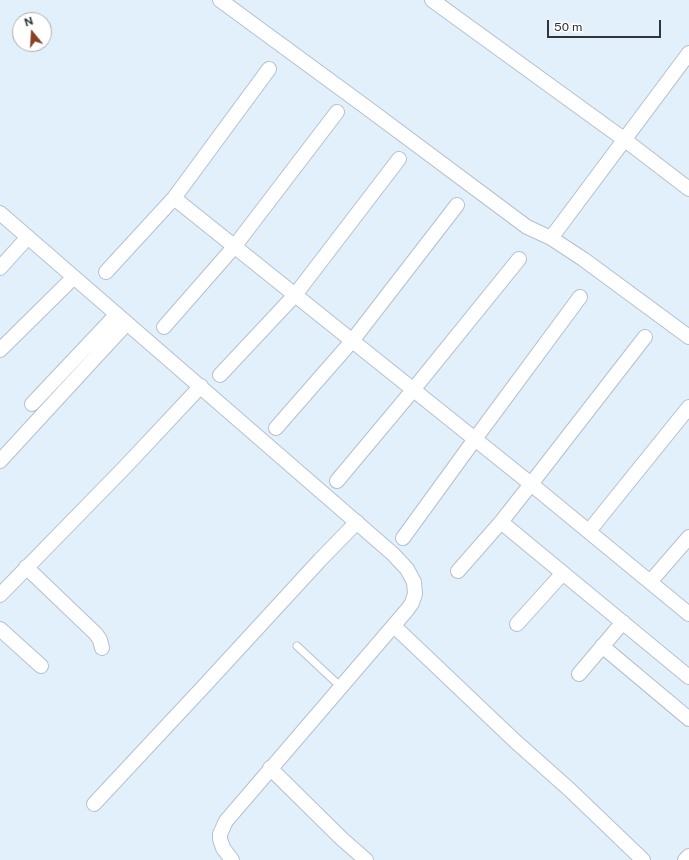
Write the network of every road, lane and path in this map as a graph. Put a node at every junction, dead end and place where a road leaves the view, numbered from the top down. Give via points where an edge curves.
1 (220, 0) edge
2 (432, 0) edge
3 (689, 52) edge
4 (269, 69) dead end
5 (337, 112) dead end
6 (625, 140) junction
7 (399, 159) dead end
8 (689, 189) edge
9 (174, 198) junction
10 (457, 205) dead end
11 (0, 213) edge
12 (28, 237) junction
13 (551, 238) junction
14 (234, 247) junction
15 (519, 259) dead end
16 (0, 268) edge
17 (106, 272) dead end
18 (74, 277) junction
19 (294, 295) junction
20 (580, 297) dead end
21 (122, 319) junction
22 (164, 327) dead end
23 (645, 337) dead end
24 (689, 337) edge
25 (352, 341) junction
26 (0, 350) edge
27 (220, 376) dead end
28 (201, 386) junction
29 (413, 390) junction
30 (32, 404) dead end
31 (689, 408) edge
32 (276, 428) dead end
33 (475, 439) junction
34 (0, 461) edge
35 (337, 481) dead end
36 (532, 484) junction
37 (357, 522) junction
38 (501, 522) junction
39 (589, 531) junction
40 (689, 537) edge
41 (403, 538) dead end
42 (26, 567) junction
43 (458, 571) dead end
44 (563, 573) junction
45 (650, 582) junction
46 (0, 595) edge
47 (689, 614) edge
48 (623, 622) junction
49 (517, 624) dead end
50 (394, 626) junction
51 (0, 629) edge
52 (297, 646) dead end
53 (602, 646) junction
54 (102, 648) dead end
55 (41, 666) dead end
56 (579, 674) dead end
57 (689, 677) edge
58 (341, 687) junction
59 (689, 719) edge
60 (270, 768) junction
61 (94, 804) dead end
62 (689, 856) edge
63 (230, 859) edge
64 (366, 860) edge
65 (644, 860) edge
66 (685, 860) edge

1 - 13 street via 527,228
2 - 6 street
3 - 6 street
4 - 9 street
5 - 14 street
6 - 8 street
6 - 13 street
7 - 19 street
9 - 14 street
9 - 17 street
10 - 25 street
11 - 12 street
12 - 16 street
12 - 18 street
13 - 24 street
14 - 19 street
14 - 22 street
15 - 29 street
18 - 21 street
18 - 26 street
19 - 25 street
19 - 27 street
20 - 33 street
21 - 28 street
21 - 30 street
21 - 34 street
23 - 36 street
25 - 29 street
25 - 32 street
28 - 37 street
28 - 42 street
29 - 33 street
29 - 35 street
31 - 39 street
33 - 36 street
33 - 41 street
36 - 38 street
36 - 39 street
37 - 50 street via 407,568 414,582 416,594 412,603
37 - 61 street
38 - 43 street
38 - 44 street
39 - 45 street
40 - 45 street
42 - 46 street
42 - 54 street via 96,634
44 - 48 street
44 - 49 street
45 - 47 street
48 - 53 street
48 - 57 street
50 - 58 street
50 - 65 street
51 - 55 street
52 - 58 lane
53 - 56 street
53 - 59 street
58 - 60 street
60 - 63 street via 223,827 220,839
60 - 64 street
62 - 66 street

